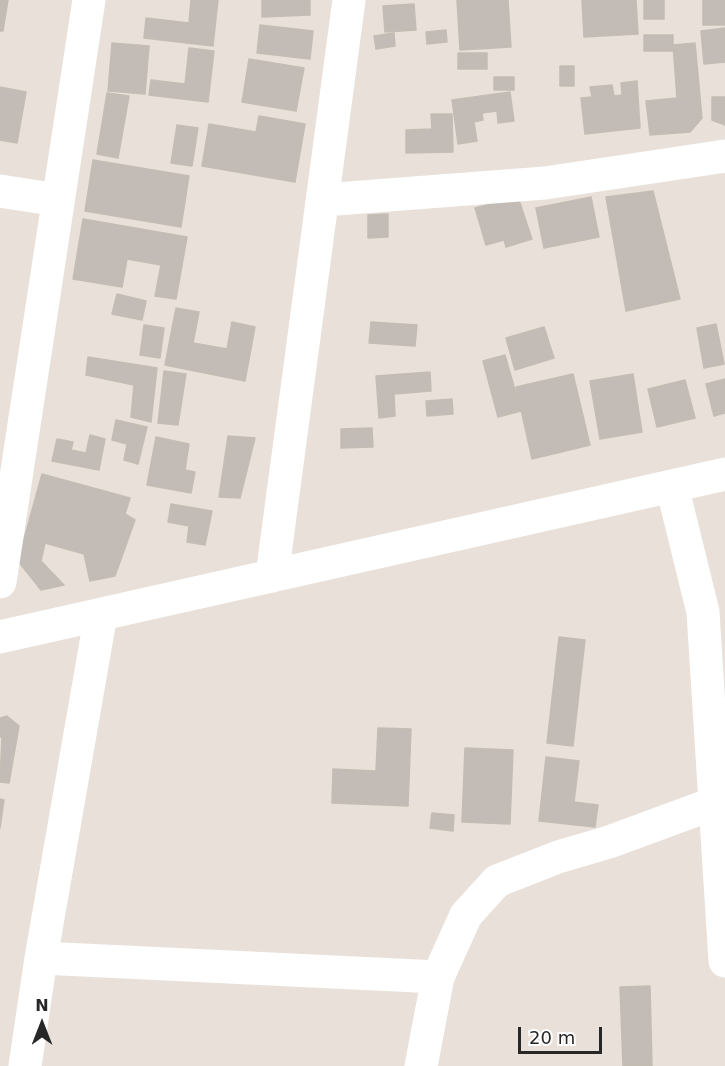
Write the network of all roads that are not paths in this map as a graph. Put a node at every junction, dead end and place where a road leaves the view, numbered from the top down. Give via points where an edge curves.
1 (88, 0) edge
2 (349, 0) edge
3 (725, 156) edge
4 (0, 191) edge
5 (58, 200) junction
6 (323, 200) junction
7 (725, 474) edge
8 (672, 486) junction
9 (272, 576) junction
10 (0, 582) edge
11 (101, 614) junction
12 (0, 637) edge
13 (715, 803) junction
14 (41, 958) junction
15 (725, 961) edge
16 (438, 977) junction
17 (25, 1066) edge
18 (421, 1066) edge

1 - 5 street
2 - 6 street
3 - 6 street via 545,183
4 - 5 street
5 - 10 street
6 - 9 street
7 - 8 street
8 - 9 street
8 - 13 street via 703,612
9 - 11 street
11 - 12 street
11 - 14 street
13 - 15 street
13 - 16 street via 497,881 466,915
14 - 16 street
14 - 17 street
16 - 18 street

